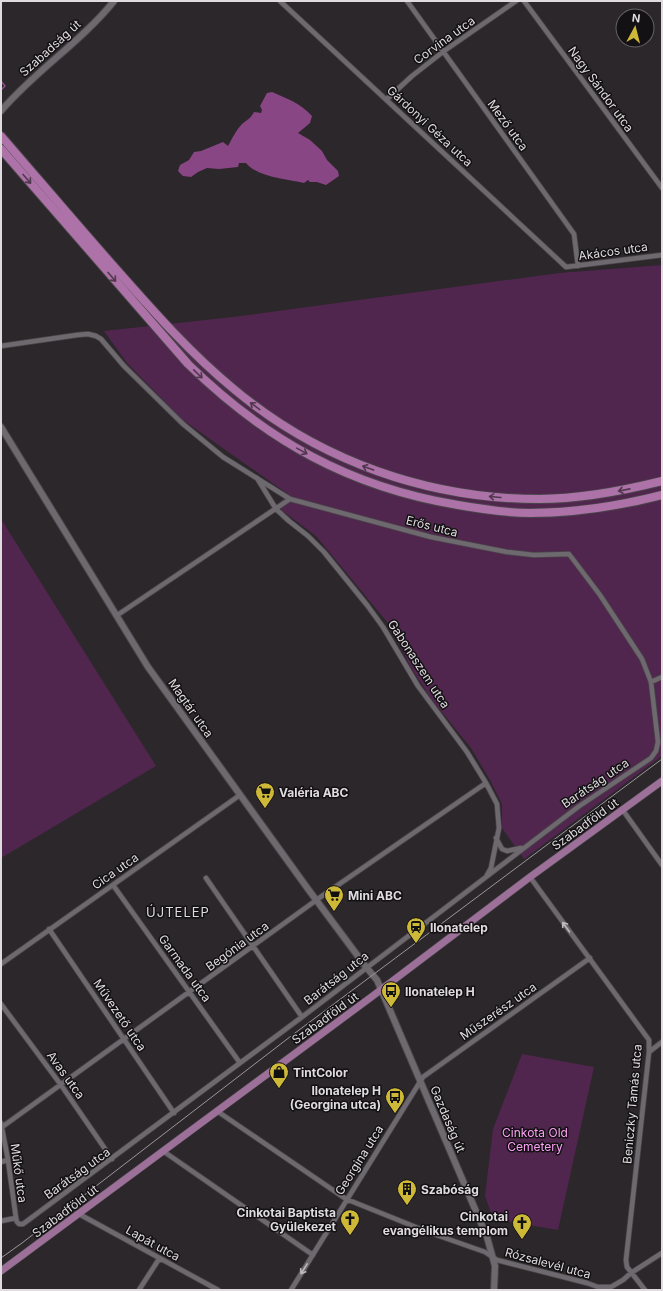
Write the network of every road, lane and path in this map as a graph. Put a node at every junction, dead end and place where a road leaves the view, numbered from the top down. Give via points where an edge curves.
1 (114, 1) edge
2 (280, 1) edge
3 (407, 1) edge
4 (516, 1) edge
5 (524, 1) edge
6 (444, 51) junction
7 (387, 99) junction
8 (2, 110) edge
9 (1, 136) edge
10 (1, 149) edge
11 (662, 188) edge
12 (662, 255) edge
13 (578, 266) junction
14 (566, 267) joint
15 (1, 346) edge
16 (1, 427) edge
17 (257, 478) junction
18 (662, 481) edge
19 (662, 495) edge
20 (290, 498) junction
21 (276, 509) junction
22 (116, 616) junction
23 (662, 677) edge
24 (651, 682) junction
25 (658, 742) joint
26 (662, 781) edge
27 (486, 783) junction
28 (240, 795) junction
29 (622, 810) junction
30 (496, 838) junction
31 (524, 848) junction
32 (662, 865) edge
33 (486, 876) junction
34 (530, 877) junction
35 (206, 878) dead end
36 (113, 885) junction
37 (317, 900) junction
38 (49, 930) junction
39 (253, 947) junction
40 (590, 958) junction
41 (1, 964) edge
42 (366, 967) junction
43 (381, 990) junction
44 (190, 993) junction
45 (1, 1004) edge
46 (302, 1017) junction
47 (124, 1040) junction
48 (662, 1042) edge
49 (649, 1052) junction
50 (240, 1063) junction
51 (420, 1082) junction
52 (61, 1085) junction
53 (217, 1111) junction
54 (174, 1113) junction
55 (1, 1125) edge
56 (163, 1152) junction
57 (112, 1159) junction
58 (8, 1160) junction
59 (1, 1162) edge
60 (346, 1200) junction
61 (79, 1214) junction
62 (16, 1218) junction
63 (1, 1221) edge
64 (19, 1224) joint
65 (662, 1253) edge
66 (313, 1255) junction
67 (493, 1258) junction
68 (159, 1259) junction
69 (1, 1271) edge
70 (631, 1273) junction
71 (139, 1290) edge
72 (218, 1290) edge
73 (291, 1290) edge
74 (494, 1290) edge
75 (645, 1290) edge

1 - 8 street, Szabadság út
2 - 7 street, Gárdonyi Géza utca
3 - 6 street, Mező utca
4 - 6 street, Corvina utca
5 - 11 street, Nagy Sándor utca
6 - 7 street, Corvina utca
6 - 13 street, Mező utca via 574,234
7 - 14 street, Gárdonyi Géza utca
18 -> 9 highway via 590,495 540,499 489,496 450,491 393,477 322,447 260,410 197,356 151,309
10 -> 19 highway via 188,364 243,413 308,455 361,479 397,491 448,504 485,509 529,513 582,510
12 - 13 street, Akácos utca
13 - 14 street, Akácos utca
15 - 17 street via 77,335 96,336 183,424 223,457
16 - 22 street, Magtár utca
17 - 20 street
17 - 21 street, Gabonaszem utca
20 - 21 street
20 - 24 street, Erős utca via 431,537 521,554 569,554 600,595 642,659
21 - 22 street
21 - 27 street, Gabonaszem utca via 324,552 367,605 418,686 467,752
22 - 28 street, Magtár utca via 148,667
23 - 24 street
24 - 25 street, Erős utca
25 - 31 street, Barátság utca via 651,758 578,807
26 - 29 main road, Szabadföld út
27 - 30 street, Gabonaszem utca via 497,804 499,828
27 - 37 street, Begónia utca
28 - 36 street, Cica utca
28 - 37 street, Magtár utca
29 - 32 street
29 - 34 main road, Szabadföld út
30 - 31 street via 502,849 507,851
30 - 33 street, Gabonaszem utca via 491,868
31 - 33 street, Barátság utca
33 - 42 street, Barátság utca
40 -> 34 street, Beniczky Tamás utca
34 - 43 main road, Szabadföld út
35 - 39 street
36 - 38 street, Cica utca
36 - 44 street, Garmada utca
37 - 39 street, Begónia utca
37 - 42 street, Magtár utca
38 - 41 street, Cica utca
38 - 47 street, Művezető utca
39 - 44 street, Begónia utca
39 - 46 street
40 - 49 street, Beniczky Tamás utca via 649,1040
40 - 51 street, Műszerész utca via 425,1075
42 - 43 street, Magtár utca via 377,980
42 - 46 street, Barátság utca
43 - 51 street, Gazdaság út
43 - 53 main road, Szabadföld út
44 - 47 street, Begónia utca
44 - 50 street, Garmada utca
45 - 52 street, Avas utca
46 - 50 street, Barátság utca
47 - 52 street, Begónia utca
47 - 54 street, Művezető utca
48 - 49 street
49 - 70 street, Beniczky Tamás utca via 626,1260
50 - 54 street, Barátság utca
51 - 60 street, Georgina utca
51 - 67 street, Gazdaság út via 487,1237
52 - 55 street, Begónia utca
52 - 57 street, Avas utca
53 - 56 main road, Szabadföld út
53 - 60 street, Rózsalevél utca
54 - 57 street, Barátság utca
55 - 58 street, Műkő utca
56 - 61 main road, Szabadföld út
56 - 66 street
57 - 64 street, Barátság utca via 23,1224
58 - 59 street
58 - 62 street, Műkő utca
60 - 66 street, Georgina utca
60 - 67 street, Rózsalevél utca via 485,1252
61 - 68 street, Lapát utca
61 - 69 main road, Szabadföld út
62 - 63 street
62 - 64 street, Műkő utca
65 - 70 street, Rózsalevél utca
66 -> 73 street, Georgina utca
67 - 70 street, Rózsalevél utca via 598,1287 611,1287
67 - 74 street, Gazdaság út
68 - 71 street
68 - 72 street, Lapát utca
70 - 75 street

